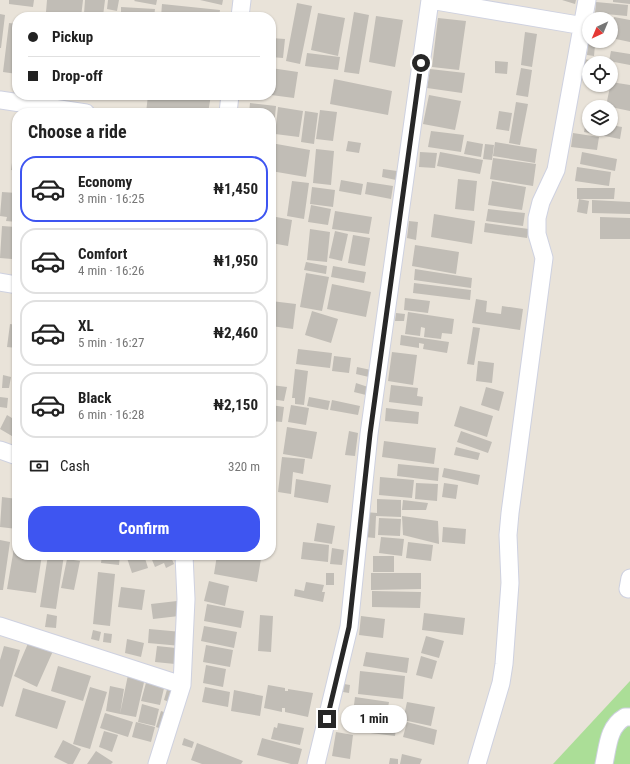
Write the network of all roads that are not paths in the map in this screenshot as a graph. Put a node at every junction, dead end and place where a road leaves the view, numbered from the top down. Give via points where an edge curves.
1 (242, 0) edge
2 (430, 0) edge
3 (587, 0) edge
4 (241, 12) edge
5 (586, 12) edge
6 (582, 26) edge
7 (582, 36) edge
8 (0, 100) edge
9 (53, 108) edge
10 (0, 282) edge
11 (12, 284) edge
12 (0, 450) edge
13 (12, 454) edge
14 (184, 560) edge
15 (0, 626) edge
16 (182, 685) junction
17 (630, 717) edge
18 (157, 764) edge
19 (316, 764) edge
20 (477, 764) edge
21 (604, 764) edge

1 - 4 street
2 - 6 street
2 - 19 street via 370,434 349,627
3 - 5 street
7 - 20 street via 556,170 540,202 537,218 537,234 544,258 510,514 510,583 504,664 501,683
8 - 9 street
10 - 11 street
12 - 13 street
14 - 16 street via 186,599
15 - 16 street
16 - 18 street
17 - 21 street via 625,716 617,722 611,733

